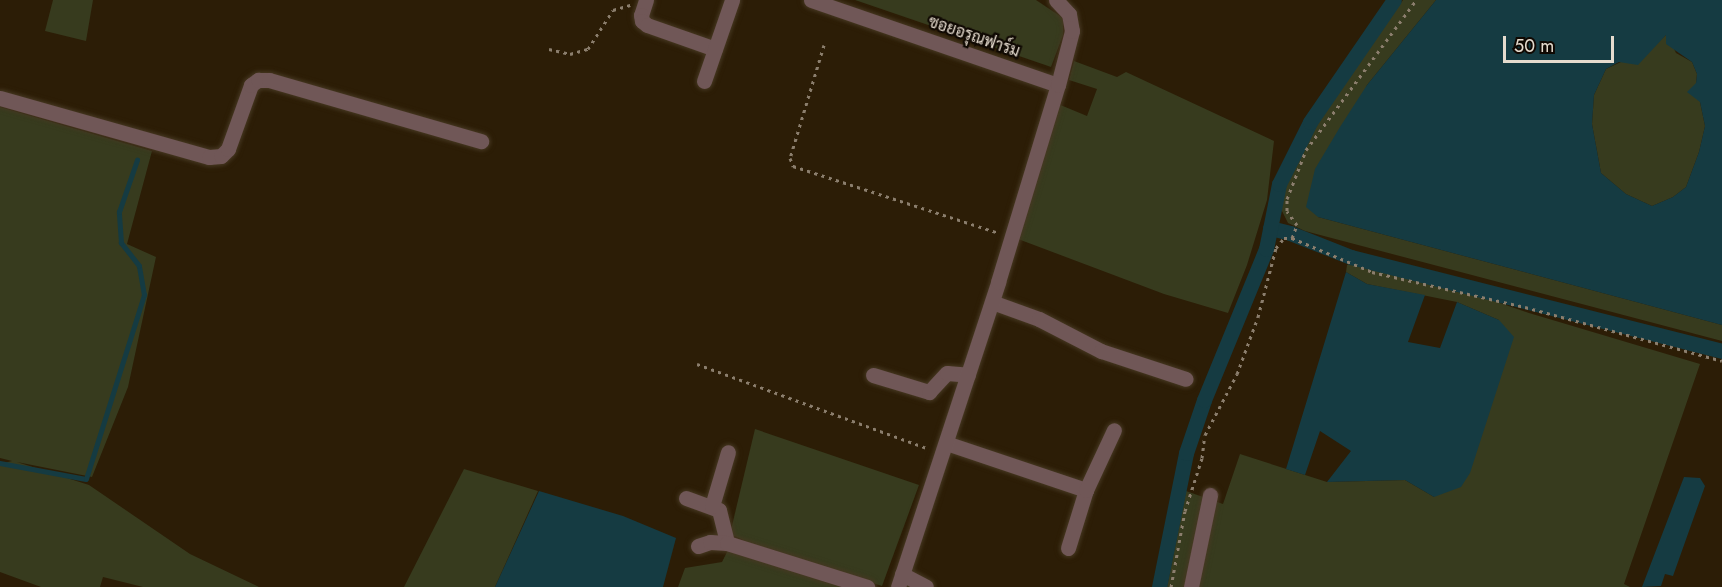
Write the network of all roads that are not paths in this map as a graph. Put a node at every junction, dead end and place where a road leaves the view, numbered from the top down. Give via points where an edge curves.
1 (732, 0) edge
2 (811, 0) edge
3 (1056, 0) edge
4 (645, 4) edge
5 (715, 49) junction
6 (704, 81) dead end
7 (1058, 85) junction
8 (0, 98) edge
9 (481, 141) dead end
10 (992, 302) junction
11 (873, 375) dead end
12 (968, 375) junction
13 (1186, 379) dead end
14 (1114, 430) dead end
15 (944, 448) junction
16 (728, 452) dead end
17 (1086, 490) junction
18 (1210, 495) dead end
19 (686, 498) dead end
20 (712, 506) junction
21 (727, 543) junction
22 (698, 546) dead end
23 (1068, 548) dead end
24 (900, 580) edge
25 (867, 587) edge
26 (926, 587) edge
27 (1191, 587) edge

1 - 5 street
2 - 7 street, ซอยอรุณฟาร์ม
3 - 7 street via 1069,14 1072,31
4 - 5 street via 642,21 647,25
5 - 6 street
7 - 10 street
8 - 9 street via 208,157 221,156 228,149 251,85 269,80
10 - 12 street
10 - 13 street via 1039,319 1101,351
11 - 12 street via 929,392 947,374
12 - 15 street
14 - 17 street
15 - 17 street
15 - 24 street
16 - 20 street
17 - 23 street
18 - 27 street
19 - 20 street
20 - 21 street via 719,510
21 - 22 street
21 - 25 street
24 - 26 street

